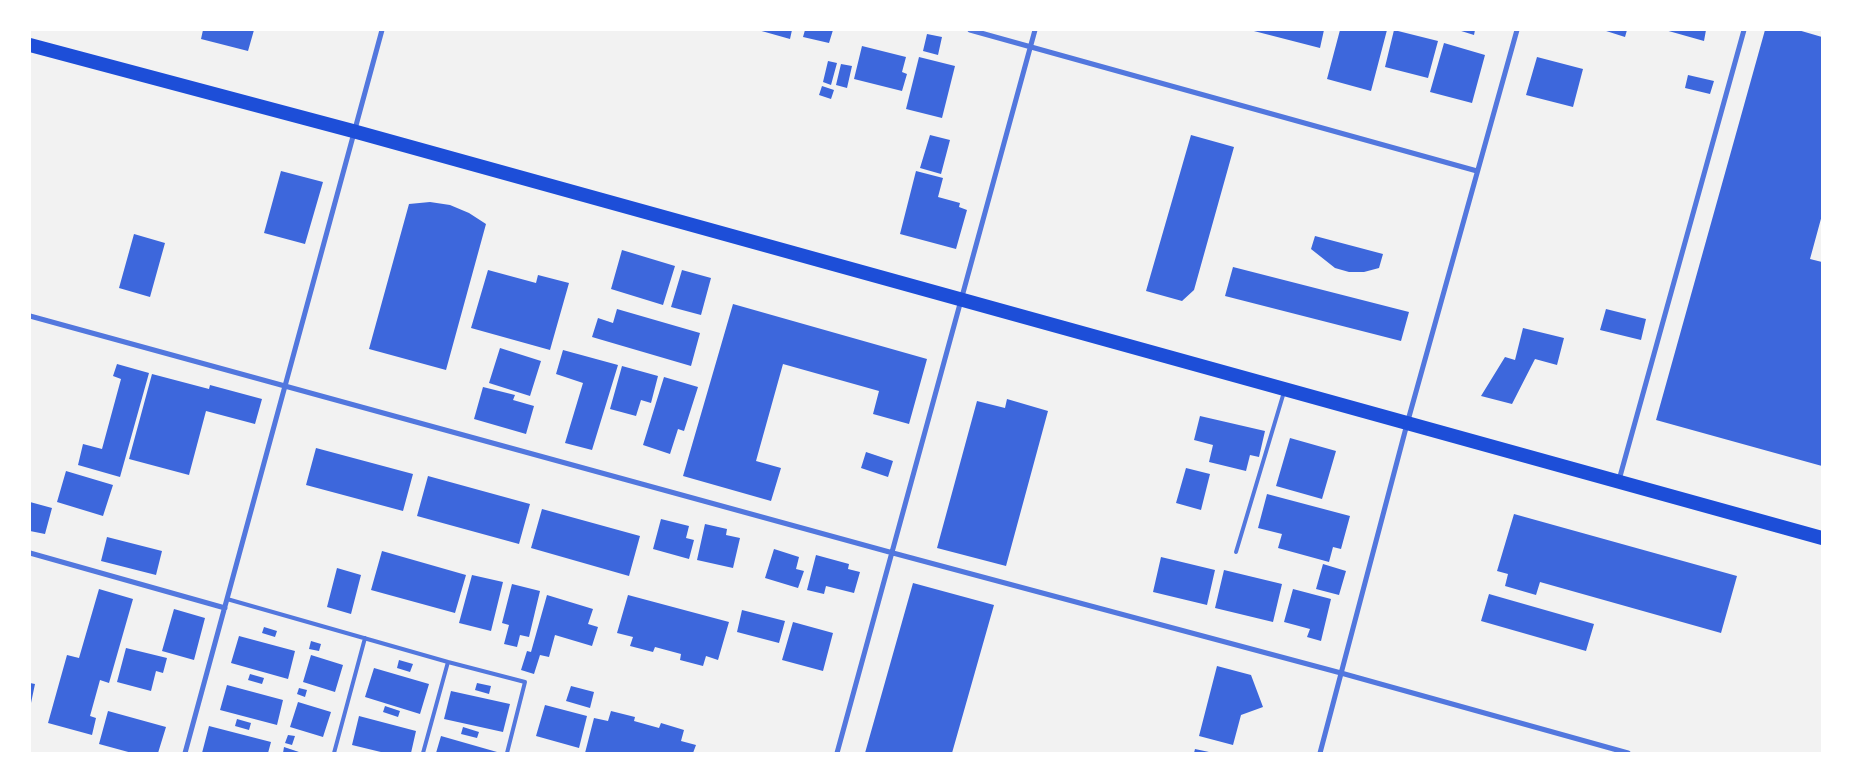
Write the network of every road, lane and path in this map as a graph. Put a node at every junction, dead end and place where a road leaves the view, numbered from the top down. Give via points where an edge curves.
1 (382, 30) edge
2 (970, 30) edge
3 (1035, 30) edge
4 (1517, 30) edge
5 (1744, 30) edge
6 (30, 44) edge
7 (1030, 47) junction
8 (353, 131) junction
9 (1477, 171) junction
10 (962, 300) junction
11 (30, 316) edge
12 (286, 385) junction
13 (1284, 390) junction
14 (1407, 424) junction
15 (1618, 482) junction
16 (1822, 538) edge
17 (1236, 552) dead end
18 (30, 553) edge
19 (893, 553) junction
20 (227, 599) junction
21 (225, 608) junction
22 (365, 638) junction
23 (448, 662) junction
24 (1341, 673) junction
25 (185, 753) edge
26 (334, 753) edge
27 (423, 753) edge
28 (507, 753) edge
29 (838, 753) edge
30 (1320, 753) edge
31 (1628, 753) edge

1 - 8 street
2 - 7 street
3 - 7 street
4 - 9 street
5 - 15 street
6 - 8 highway
7 - 9 street
7 - 10 street
8 - 10 highway
8 - 12 street
9 - 14 street
10 - 13 highway
10 - 19 street
11 - 12 street
12 - 19 street
12 - 20 street
13 - 14 highway
13 - 17 lane
14 - 15 highway
14 - 24 street
15 - 16 highway
18 - 21 street
19 - 24 street
19 - 29 street
20 - 21 street
20 - 22 lane
21 - 25 street
22 - 23 lane
22 - 26 lane
23 - 27 lane
23 - 28 lane via 525,682
24 - 30 street
24 - 31 street

